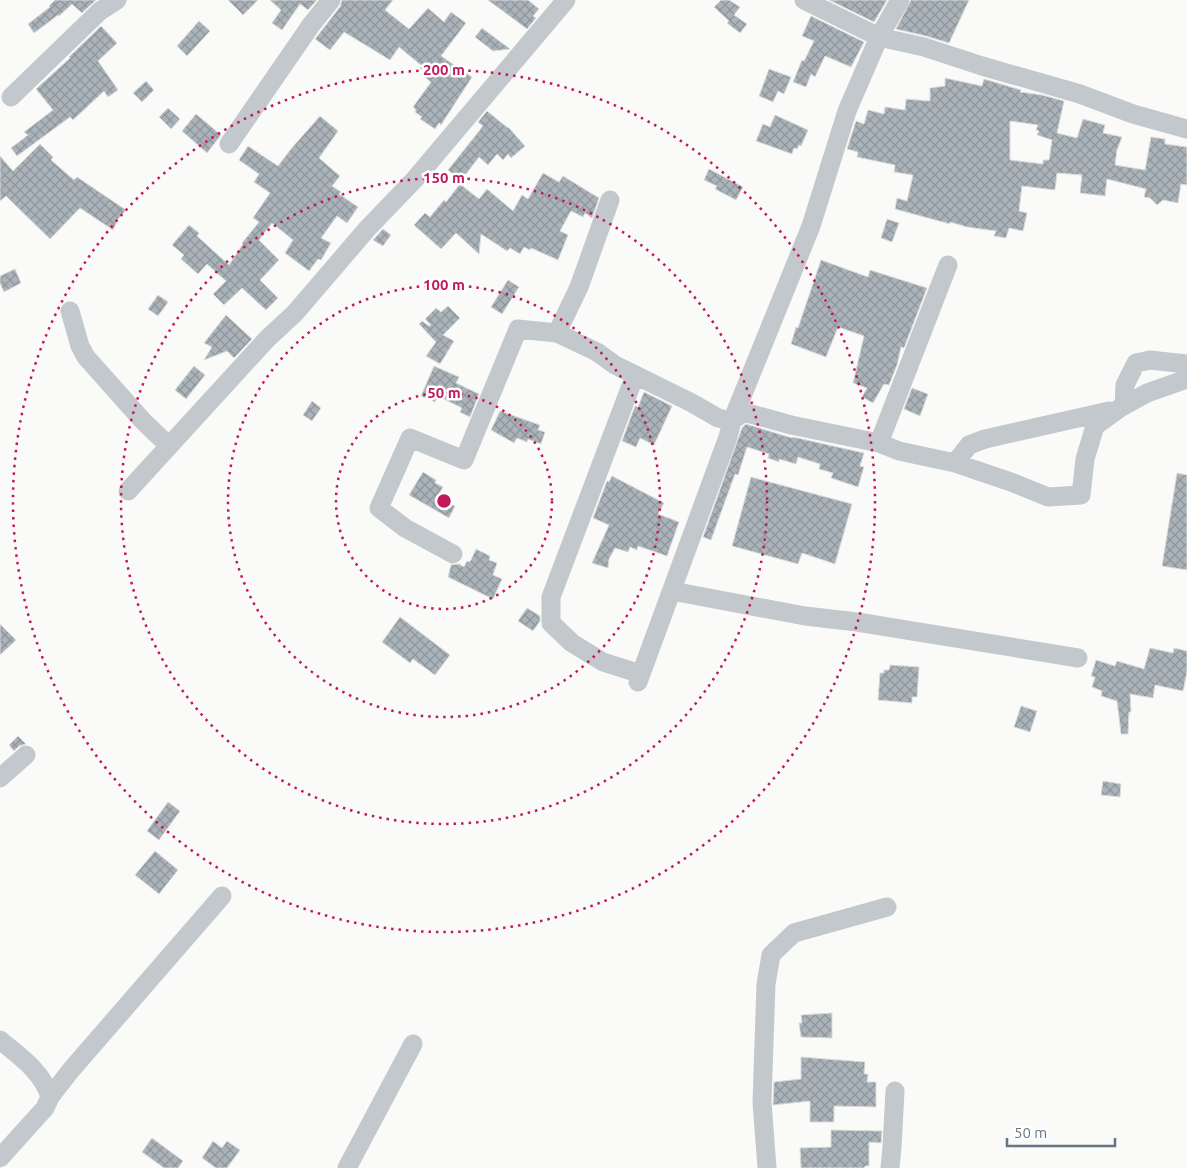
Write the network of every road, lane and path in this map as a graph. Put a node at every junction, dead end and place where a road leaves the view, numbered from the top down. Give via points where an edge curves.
1 (117, 0) edge
2 (331, 0) edge
3 (566, 0) edge
4 (804, 0) edge
5 (900, 0) edge
6 (880, 37) junction
7 (11, 96) dead end
8 (1187, 129) edge
9 (229, 144) dead end
10 (610, 200) dead end
11 (948, 265) dead end
12 (70, 310) dead end
13 (557, 333) junction
14 (1187, 364) edge
15 (635, 375) junction
16 (1187, 379) edge
17 (1122, 407) junction
18 (732, 420) junction
19 (879, 443) junction
20 (169, 446) junction
21 (956, 463) junction
22 (128, 491) dead end
23 (453, 554) dead end
24 (672, 591) junction
25 (1078, 658) dead end
26 (26, 755) dead end
27 (0, 778) edge
28 (222, 896) dead end
29 (887, 907) dead end
30 (0, 1040) edge
31 (413, 1044) dead end
32 (895, 1091) dead end
33 (50, 1097) junction
34 (0, 1158) edge
35 (348, 1168) edge
36 (767, 1168) edge
37 (890, 1168) edge

1 - 7 street via 100,12
2 - 9 street
3 - 20 street via 415,179
4 - 6 street
5 - 6 street
6 - 8 street via 924,47
6 - 18 street via 847,111 811,226
10 - 13 street via 579,287
11 - 19 street
12 - 20 street via 86,357
13 - 15 street
13 - 23 street via 518,329 464,460 410,438 379,508 404,528
14 - 17 street via 1150,360 1136,363 1125,385
15 - 18 street via 718,418
15 - 24 street via 551,597 550,623 572,643 603,662 640,678
16 - 17 street via 1147,393
17 - 21 street via 985,439 969,445
17 - 21 street via 1095,426 1085,459 1081,495 1048,497
18 - 19 street via 744,412
18 - 24 street
19 - 21 street via 899,451
20 - 22 street
24 - 25 street via 805,616
26 - 27 street
28 - 33 street
29 - 36 street via 794,933 771,955 766,984 762,1102
30 - 33 street via 34,1068 46,1084
31 - 35 street
32 - 37 street
33 - 34 street via 45,1108

